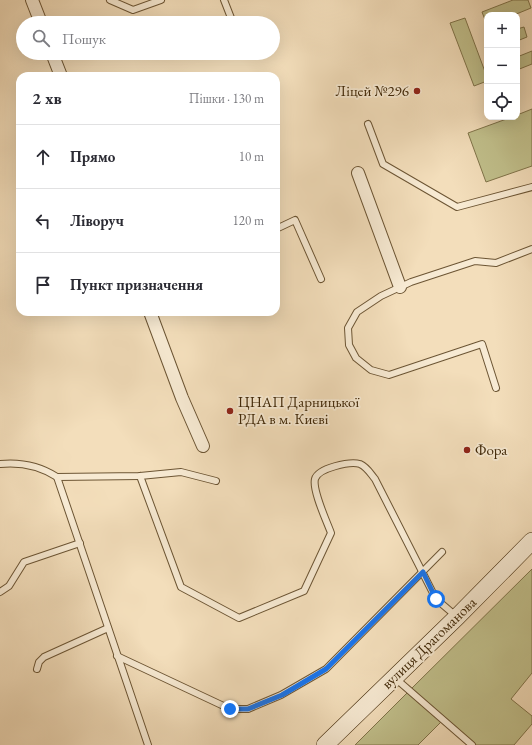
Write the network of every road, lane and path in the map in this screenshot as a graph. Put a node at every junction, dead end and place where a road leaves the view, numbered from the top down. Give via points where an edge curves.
1 (32, 0) edge
2 (110, 0) edge
3 (161, 0) edge
4 (224, 0) edge
5 (38, 16) edge
6 (230, 16) edge
7 (55, 60) edge
8 (59, 72) edge
9 (368, 124) dead end
10 (358, 173) dead end
11 (532, 187) edge
12 (280, 227) edge
13 (532, 249) edge
14 (321, 279) dead end
15 (400, 287) junction
16 (151, 316) edge
17 (496, 388) dead end
18 (203, 446) dead end
19 (0, 464) edge
20 (140, 476) junction
21 (57, 477) junction
22 (216, 481) dead end
23 (532, 541) edge
24 (80, 543) junction
25 (442, 552) dead end
26 (423, 572) junction
27 (0, 592) edge
28 (457, 617) junction
29 (108, 628) junction
30 (117, 656) junction
31 (37, 669) dead end
32 (394, 677) junction
33 (148, 745) edge
34 (325, 745) edge
35 (472, 745) edge

1 - 5 street
2 - 3 lane via 133,10
4 - 6 lane
7 - 8 street
9 - 11 lane via 383,164 457,207
10 - 15 street
12 - 14 lane via 295,220
13 - 15 lane via 496,263 475,261
15 - 17 lane via 357,312 348,328 349,345 356,358 371,370 388,375 482,344
16 - 18 street
19 - 21 lane via 13,463 44,468
20 - 21 lane
20 - 22 lane via 181,472
20 - 26 lane via 181,587 239,618 304,591 331,533 315,488 315,479 321,472 342,464 359,464 367,469
21 - 24 lane
23 - 28 street, вулиця Драгоманова
24 - 27 lane via 24,562 9,586
24 - 29 lane
25 - 26 lane
26 - 28 lane via 436,599
26 - 30 lane via 326,669 282,695 248,709 230,709
28 - 32 street, вулиця Драгоманова
29 - 30 lane
29 - 31 lane via 44,657
30 - 33 lane
32 - 34 street, вулиця Драгоманова
32 - 35 lane

